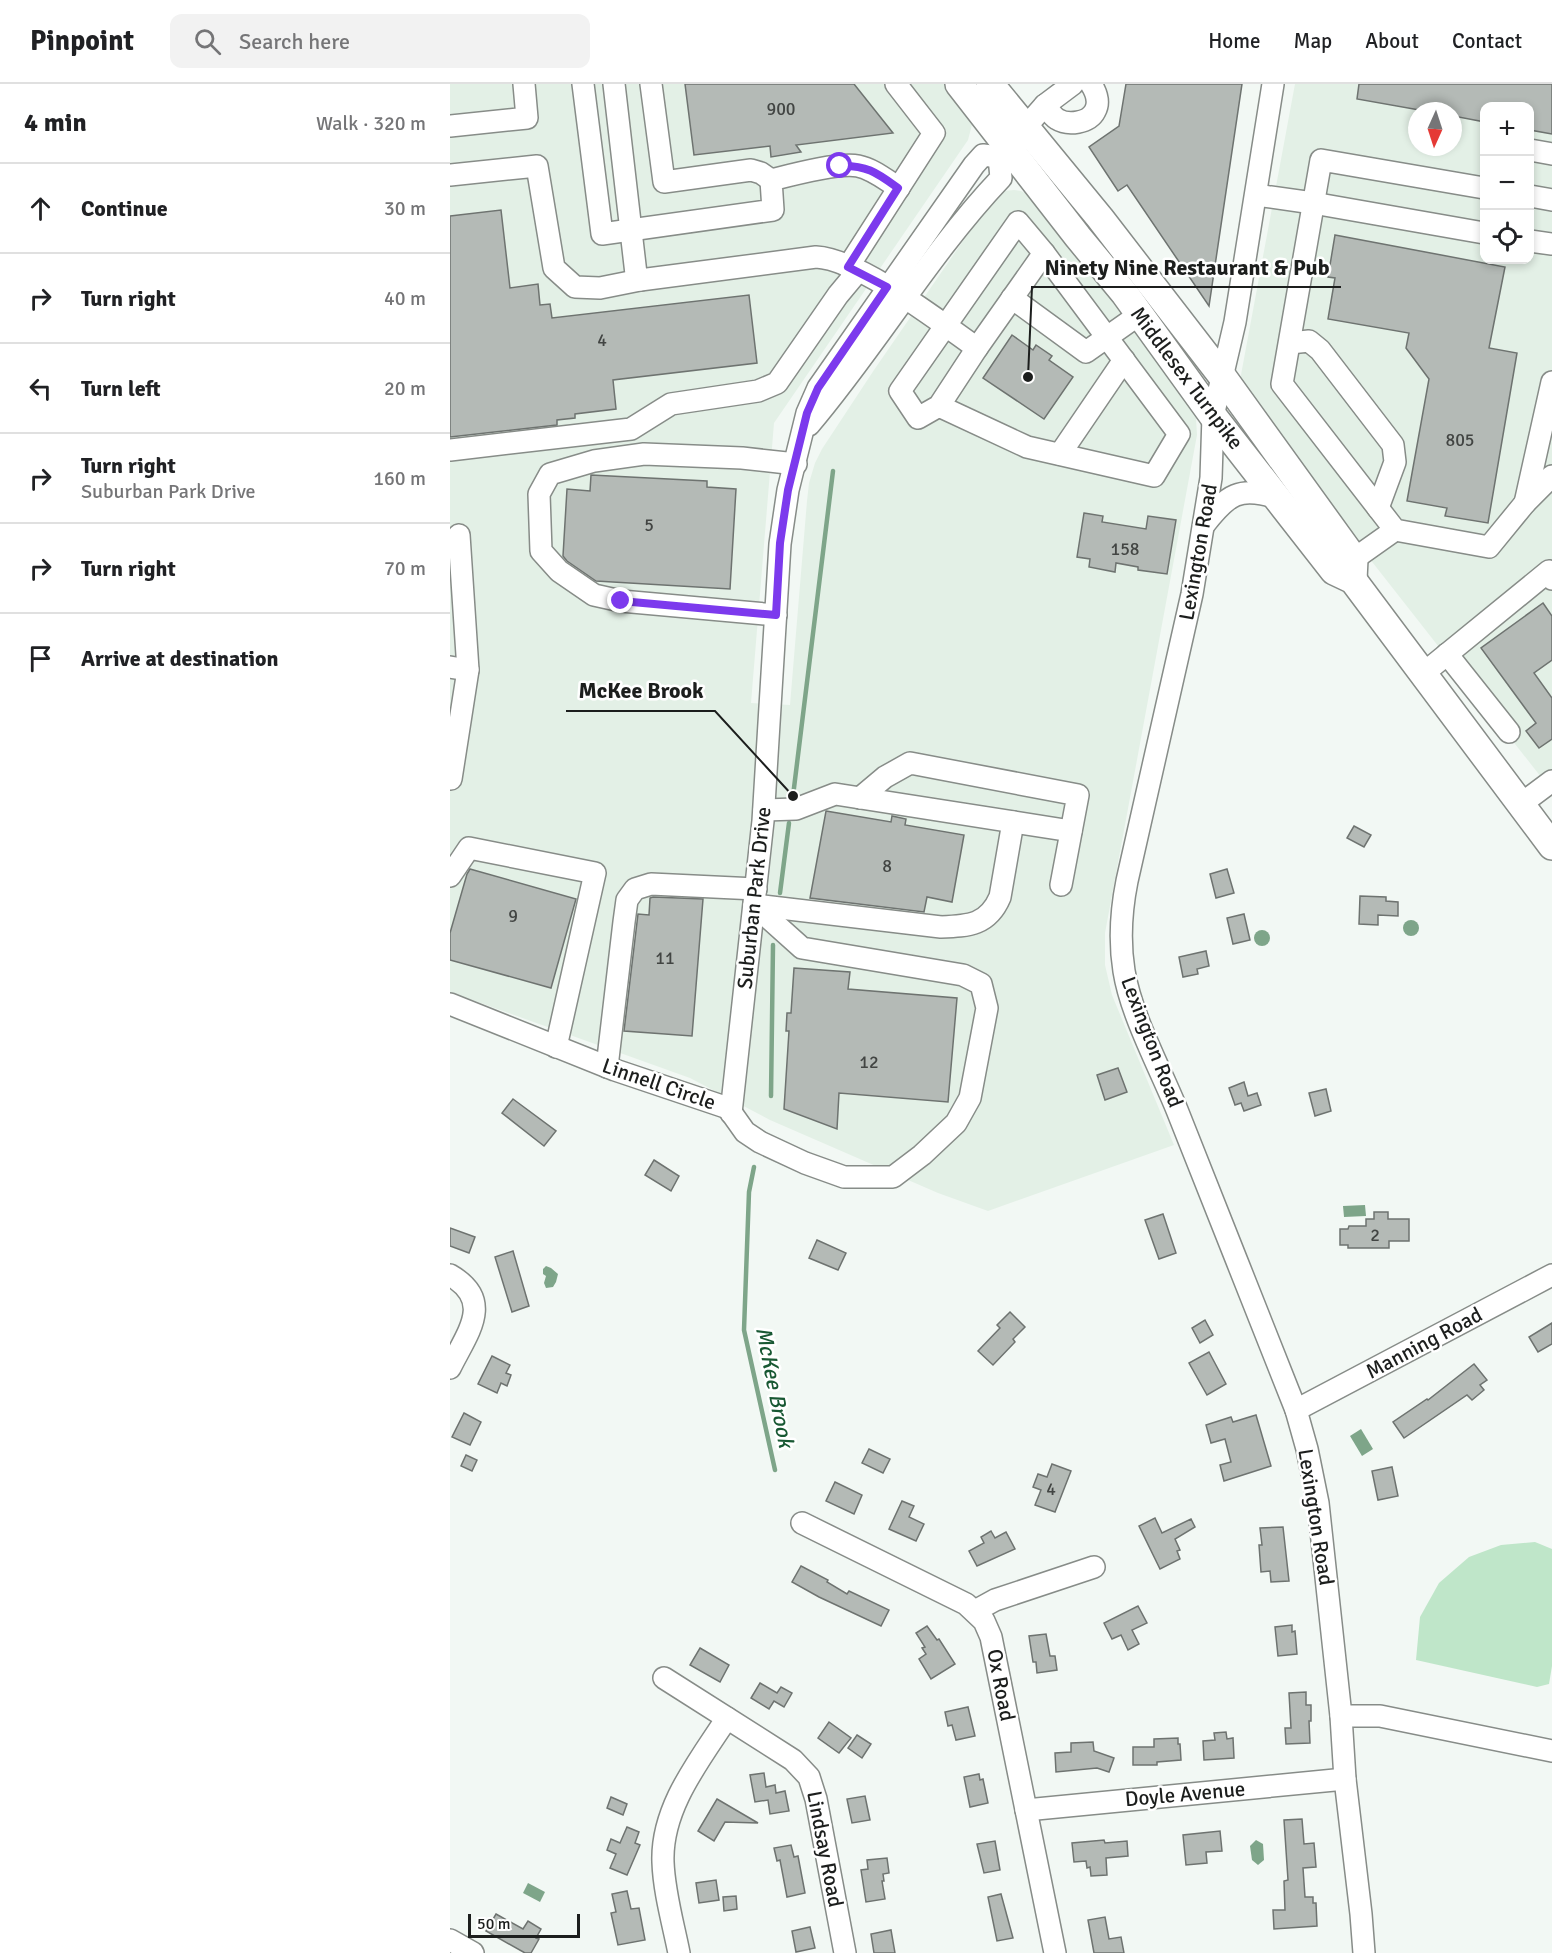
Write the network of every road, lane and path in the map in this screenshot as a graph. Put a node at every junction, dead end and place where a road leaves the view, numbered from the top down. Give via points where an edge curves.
1 (524, 84) edge
2 (583, 84) edge
3 (614, 84) edge
4 (651, 84) edge
5 (896, 84) edge
6 (959, 84) edge
7 (990, 84) edge
8 (1073, 84) edge
9 (1091, 84) edge
10 (1273, 84) edge
11 (1045, 105) junction
12 (450, 126) edge
13 (1010, 143) junction
14 (1534, 151) edge
15 (1552, 154) edge
16 (450, 175) edge
17 (771, 180) junction
18 (1480, 187) edge
19 (898, 188) junction
20 (1256, 195) junction
21 (1534, 197) edge
22 (1552, 200) edge
23 (1313, 203) junction
24 (631, 230) junction
25 (1480, 232) edge
26 (1534, 241) edge
27 (1552, 244) edge
28 (1044, 252) junction
29 (853, 269) junction
30 (640, 280) junction
31 (896, 292) junction
32 (1012, 298) junction
33 (1140, 314) junction
34 (945, 325) junction
35 (1107, 337) junction
36 (1290, 343) junction
37 (976, 348) junction
38 (1124, 360) junction
39 (1222, 376) junction
40 (1552, 382) edge
41 (939, 406) junction
42 (1213, 416) junction
43 (450, 450) edge
44 (1060, 454) junction
45 (796, 464) junction
46 (1552, 476) edge
47 (1278, 498) junction
48 (1525, 503) junction
49 (1378, 508) junction
50 (1204, 526) junction
51 (1395, 530) junction
52 (459, 535) dead end
53 (1354, 570) junction
54 (1552, 579) edge
55 (776, 615) junction
56 (1447, 654) junction
57 (459, 669) edge
58 (1424, 673) junction
59 (1509, 732) dead end
60 (454, 738) edge
61 (450, 779) edge
62 (1552, 781) edge
63 (860, 798) junction
64 (1521, 804) junction
65 (764, 810) junction
66 (1013, 822) junction
67 (1071, 831) junction
68 (1552, 846) edge
69 (450, 876) edge
70 (1061, 885) dead end
71 (755, 897) junction
72 (450, 1004) edge
73 (556, 1047) junction
74 (607, 1067) junction
75 (731, 1113) junction
76 (450, 1275) edge
77 (1552, 1275) edge
78 (450, 1368) edge
79 (1296, 1410) junction
80 (802, 1523) dead end
81 (1094, 1567) dead end
82 (975, 1611) junction
83 (664, 1678) dead end
84 (1341, 1716) junction
85 (727, 1718) junction
86 (1552, 1751) edge
87 (1346, 1779) junction
88 (1026, 1810) junction
89 (450, 1940) edge
90 (473, 1953) edge
91 (679, 1953) edge
92 (845, 1953) edge
93 (1055, 1953) edge
94 (1364, 1953) edge

1 - 12 street via 527,118
2 - 24 street via 602,234
3 - 24 street
4 - 17 street via 664,182 751,170
5 - 19 street via 934,134
6 - 13 main road, Middlesex Turnpike
7 - 13 main road, Middlesex Turnpike
8 - 11 street
9 - 11 street via 1097,95 1095,111 1086,120 1072,123 1057,119
10 - 20 street, Lexington Road
11 - 13 street
13 - 31 street, Suburban Park Drive via 1001,178
13 - 33 main road, Middlesex Turnpike
13 - 39 main road, Middlesex Turnpike via 1100,218
14 - 15 street
16 - 30 street via 537,166 554,268 575,287 600,288
17 - 19 street via 858,166
17 - 24 street via 773,210
18 - 23 street via 1321,160
19 - 29 street
20 - 23 street
20 - 39 street, Lexington Road
21 - 22 street
23 - 25 street
23 - 36 street
24 - 30 street
26 - 27 street
28 - 32 street
28 - 34 street via 1018,222
28 - 35 street
29 - 30 street via 816,257
29 - 31 street
29 - 43 street via 777,383 758,391 671,404 631,429
31 - 34 street
31 - 45 street, Suburban Park Drive via 848,376 803,432
32 - 35 street via 1086,352
32 - 37 street
33 - 35 street
33 - 42 main road, Middlesex Turnpike
34 - 37 street
34 - 41 street via 900,391 918,418
35 - 38 street
36 - 49 street via 1282,384
36 - 49 street via 1309,341 1320,350 1393,445 1395,462
37 - 41 street
38 - 44 street
38 - 44 street via 1179,434 1154,476
39 - 42 street, Lexington Road
39 - 53 main road, Middlesex Turnpike
40 - 48 street
41 - 44 street via 1027,447
42 - 47 main road, Middlesex Turnpike
42 - 50 street, Lexington Road via 1212,469
45 - 55 street, Suburban Park Drive via 780,543
45 - 55 street via 644,454 594,461 550,474 539,494 541,551 559,571 594,595 621,601
46 - 48 street
47 - 50 street via 1256,492 1233,496
47 - 53 main road, Middlesex Turnpike via 1334,571
48 - 51 street via 1489,547
49 - 51 street
50 - 79 street, Lexington Road via 1125,891 1120,942 1136,1012
51 - 53 street
52 - 57 street
53 - 58 main road, Middlesex Turnpike
54 - 56 street via 1549,571
55 - 65 street, Suburban Park Drive
56 - 58 street
56 - 59 street
57 - 60 street
58 - 64 main road, Middlesex Turnpike
60 - 61 street
62 - 64 street
63 - 65 street via 835,794 796,810
63 - 66 street
63 - 67 street via 910,763 1078,795
64 - 68 main road, Middlesex Turnpike
65 - 71 street, Suburban Park Drive
66 - 67 street
66 - 71 street via 1000,897 987,917 972,924 941,927
67 - 70 street
69 - 73 street via 469,848 595,873
71 - 74 street via 651,884 635,889 627,900
71 - 75 street, Suburban Park Drive
71 - 75 street, Linnell Circle via 802,948 963,975 981,984 987,1008 970,1098 956,1124 892,1177 844,1177 805,1163 744,1132
72 - 73 street, Linnell Circle
73 - 74 street, Linnell Circle
74 - 75 street, Linnell Circle via 716,1102
76 - 78 street via 470,1291 475,1311
77 - 79 street, Manning Road
79 - 84 street, Lexington Road via 1318,1503
80 - 82 street, Ox Road
81 - 82 street via 995,1599
82 - 88 street, Ox Road via 991,1637
83 - 85 street, Lindsay Road
84 - 86 street via 1380,1716
84 - 87 street, Lexington Road
85 - 91 street via 675,1800 669,1820 663,1876
85 - 92 street, Lindsay Road via 793,1760 809,1777
87 - 88 street, Doyle Avenue
87 - 94 street, Lexington Road
88 - 93 street, Ox Road
89 - 90 street

